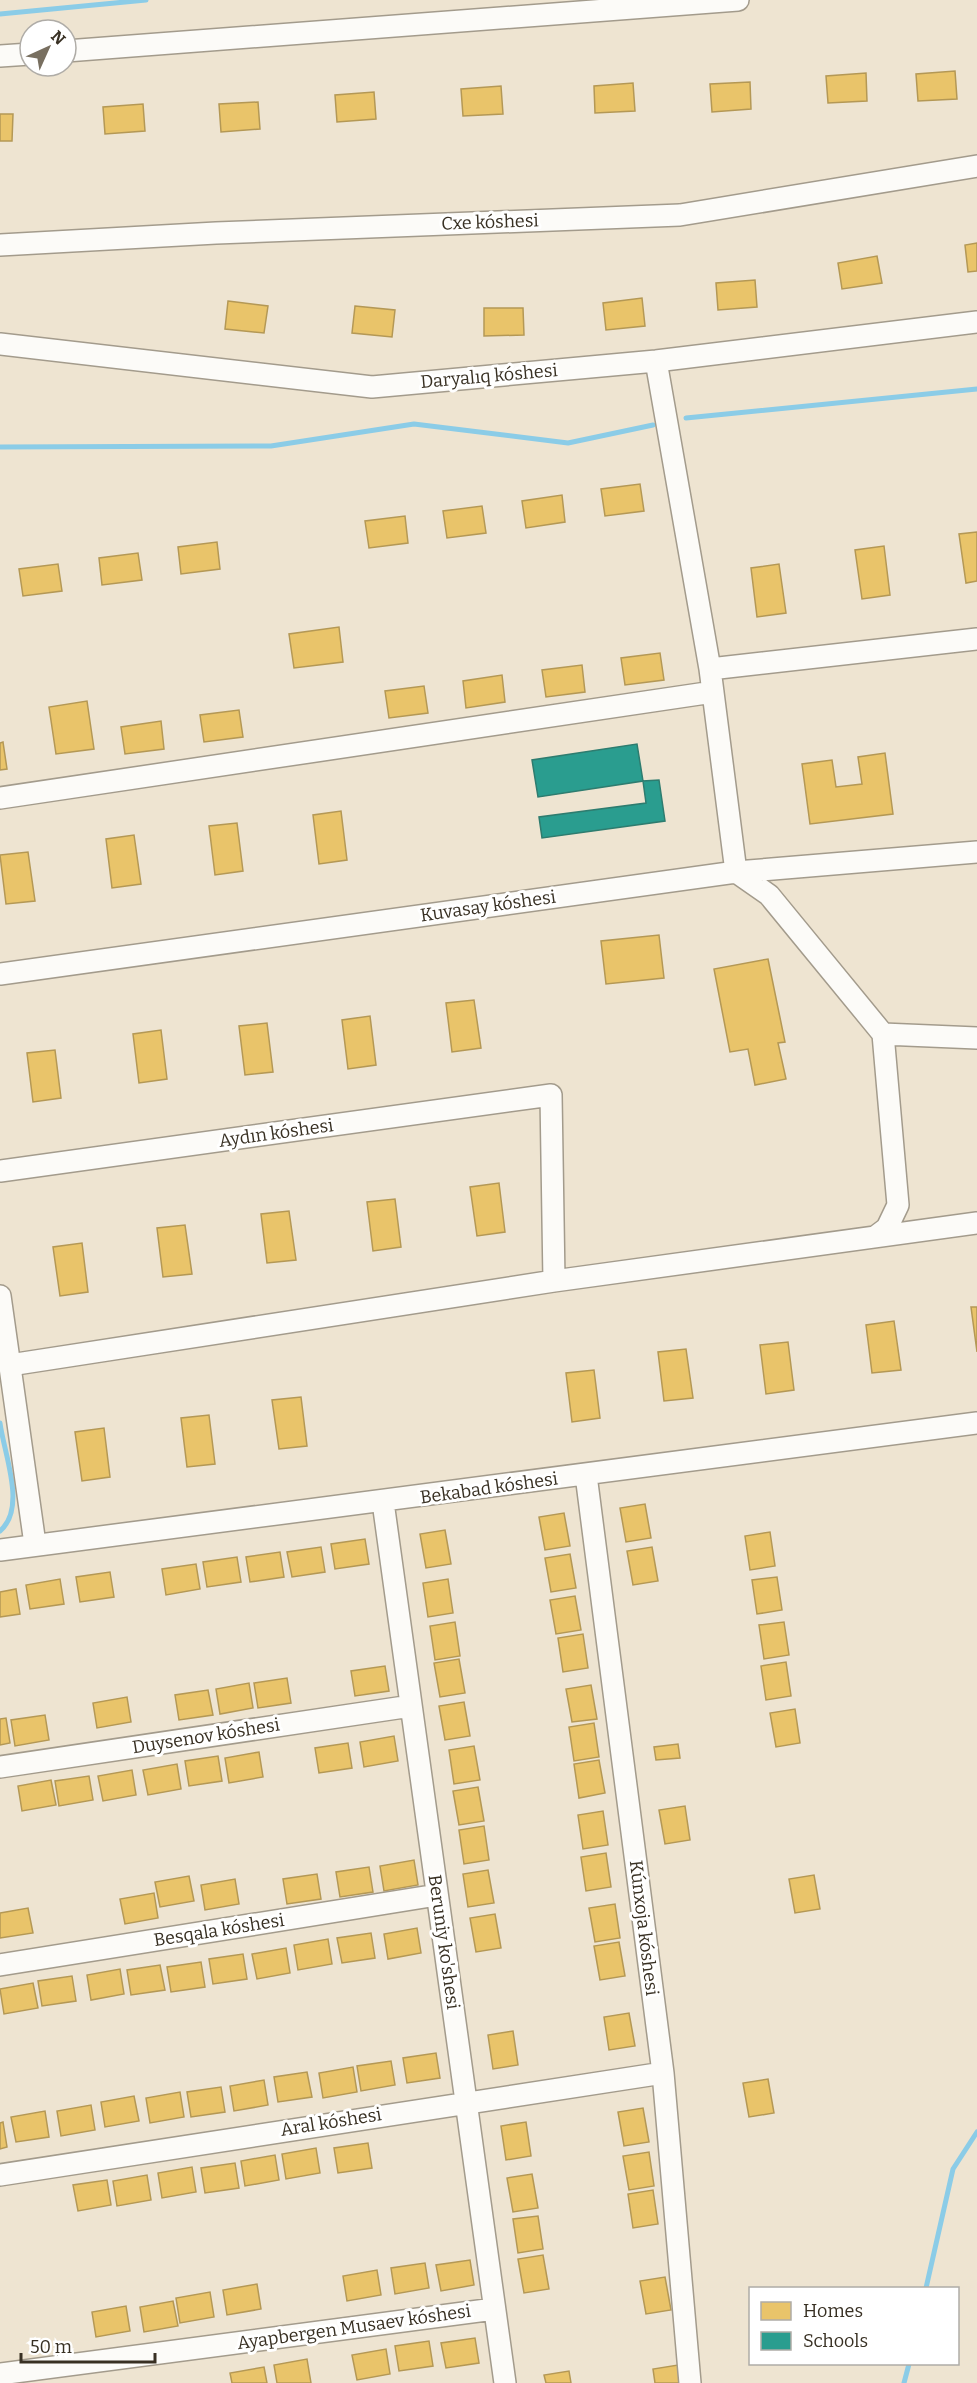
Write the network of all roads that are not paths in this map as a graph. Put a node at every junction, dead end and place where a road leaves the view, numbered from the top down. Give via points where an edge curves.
1 (738, 0) edge
2 (78, 50) edge
3 (18, 55) edge
4 (0, 56) edge
5 (977, 166) edge
6 (0, 245) edge
7 (977, 322) edge
8 (0, 344) edge
9 (656, 361) junction
10 (977, 639) edge
11 (710, 669) junction
12 (713, 692) junction
13 (0, 798) edge
14 (977, 852) edge
15 (736, 872) junction
16 (0, 974) edge
17 (883, 1034) junction
18 (977, 1038) edge
19 (0, 1171) edge
20 (977, 1223) edge
21 (875, 1237) junction
22 (554, 1281) junction
23 (0, 1296) edge
24 (10, 1365) junction
25 (977, 1423) edge
26 (586, 1475) junction
27 (383, 1502) junction
28 (34, 1544) junction
29 (0, 1550) edge
30 (411, 1706) junction
31 (0, 1767) edge
32 (437, 1895) junction
33 (0, 1965) edge
34 (663, 2073) junction
35 (466, 2101) junction
36 (0, 2175) edge
37 (494, 2308) junction
38 (0, 2374) edge
39 (505, 2383) edge
40 (690, 2383) edge

1 - 2 street
3 - 4 street
5 - 6 street, Cxe kóshesi via 680,214
7 - 9 street, Daryalıq kóshesi
8 - 9 street, Daryalıq kóshesi via 372,387
9 - 11 street
10 - 11 street
11 - 12 street
12 - 13 street
12 - 15 street
14 - 15 street, Kuvasay kóshesi
15 - 16 street, Kuvasay kóshesi
15 - 17 street via 769,895
17 - 18 street
17 - 21 street via 898,1205 887,1228
19 - 22 street, Aydın kóshesi via 551,1095
20 - 21 street
21 - 22 street
22 - 24 street
23 - 24 street
24 - 28 street
25 - 26 street, Bekabad kóshesi
26 - 27 street, Bekabad kóshesi
26 - 34 street, Kúnxoja kóshesi
27 - 28 street, Bekabad kóshesi
27 - 30 street, Beruniy ko'shesi
28 - 29 street, Bekabad kóshesi
30 - 31 street, Duysenov kóshesi
30 - 32 street, Beruniy ko'shesi
32 - 33 street, Besqala kóshesi
32 - 35 street, Beruniy ko'shesi
34 - 35 street, Aral kóshesi
34 - 40 street, Kúnxoja kóshesi
35 - 36 street, Aral kóshesi
35 - 37 street, Beruniy ko'shesi
37 - 38 street, Ayapbergen Musaev kóshesi
37 - 39 street, Beruniy ko'shesi

